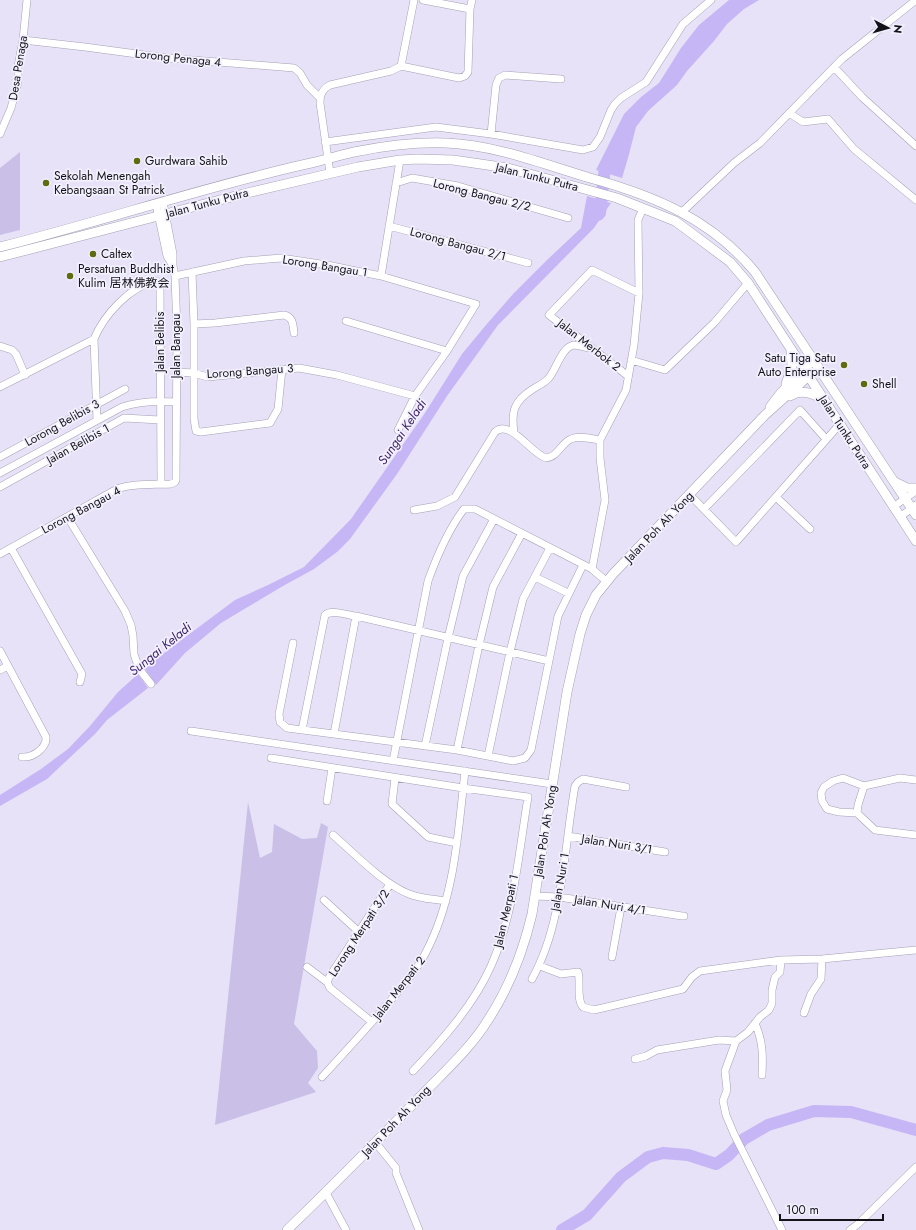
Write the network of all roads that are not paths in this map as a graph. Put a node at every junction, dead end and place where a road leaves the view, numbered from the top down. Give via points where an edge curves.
1 (27, 0) edge
2 (414, 0) edge
3 (423, 0) edge
4 (472, 0) edge
5 (711, 0) edge
6 (916, 0) edge
7 (470, 9) junction
8 (23, 40) junction
9 (401, 66) junction
10 (834, 67) junction
11 (561, 79) dead end
12 (320, 98) junction
13 (789, 113) junction
14 (0, 134) edge
15 (491, 134) junction
16 (325, 142) junction
17 (916, 146) edge
18 (327, 159) junction
19 (400, 160) junction
20 (330, 173) junction
21 (396, 184) junction
22 (916, 200) edge
23 (160, 203) junction
24 (643, 208) junction
25 (177, 211) junction
26 (682, 212) junction
27 (162, 215) junction
28 (568, 218) dead end
29 (147, 219) junction
30 (389, 226) junction
31 (165, 228) junction
32 (0, 247) edge
33 (0, 257) edge
34 (528, 263) dead end
35 (192, 272) junction
36 (175, 276) junction
37 (381, 276) junction
38 (748, 283) junction
39 (639, 293) junction
40 (346, 321) dead end
41 (194, 324) junction
42 (294, 333) dead end
43 (783, 335) junction
44 (94, 339) junction
45 (0, 346) edge
46 (591, 348) junction
47 (447, 351) junction
48 (631, 360) junction
49 (816, 364) junction
50 (282, 369) junction
51 (177, 372) junction
52 (806, 372) junction
53 (194, 373) junction
54 (25, 375) junction
55 (628, 376) junction
56 (0, 387) edge
57 (125, 389) dead end
58 (415, 396) junction
59 (782, 396) junction
60 (160, 401) junction
61 (176, 402) junction
62 (826, 402) junction
63 (96, 405) junction
64 (513, 416) junction
65 (97, 420) junction
66 (160, 420) junction
67 (840, 424) junction
68 (499, 429) junction
69 (398, 430) dead end
70 (514, 433) junction
71 (826, 439) junction
72 (600, 440) junction
73 (0, 457) edge
74 (0, 473) edge
75 (890, 476) junction
76 (164, 484) junction
77 (0, 487) edge
78 (916, 490) edge
79 (690, 495) junction
80 (776, 496) junction
81 (905, 499) junction
82 (893, 507) junction
83 (704, 509) junction
84 (915, 509) edge
85 (414, 510) dead end
86 (900, 517) junction
87 (68, 518) junction
88 (494, 519) junction
89 (810, 529) dead end
90 (522, 533) junction
91 (916, 541) edge
92 (11, 548) junction
93 (550, 548) junction
94 (0, 554) edge
95 (583, 565) junction
96 (592, 569) junction
97 (535, 577) junction
98 (606, 581) junction
99 (568, 593) junction
100 (356, 616) junction
101 (418, 631) junction
102 (448, 638) junction
103 (293, 643) dead end
104 (479, 645) junction
105 (0, 651) edge
106 (510, 652) junction
107 (549, 661) junction
108 (8, 666) junction
109 (0, 670) edge
110 (80, 682) dead end
111 (151, 684) dead end
112 (302, 730) junction
113 (191, 731) dead end
114 (334, 734) junction
115 (396, 742) junction
116 (426, 746) junction
117 (457, 750) junction
118 (488, 756) junction
119 (22, 757) dead end
120 (271, 758) dead end
121 (393, 761) junction
122 (332, 768) junction
123 (465, 771) junction
124 (395, 778) junction
125 (916, 780) edge
126 (552, 784) junction
127 (864, 786) junction
128 (626, 787) dead end
129 (463, 788) junction
130 (327, 801) dead end
131 (857, 813) junction
132 (333, 835) dead end
133 (916, 835) edge
134 (568, 836) junction
135 (457, 843) junction
136 (665, 852) dead end
137 (390, 884) junction
138 (535, 896) junction
139 (559, 897) junction
140 (324, 900) dead end
141 (446, 901) junction
142 (621, 907) junction
143 (684, 916) dead end
144 (358, 932) junction
145 (916, 950) edge
146 (612, 957) dead end
147 (822, 959) junction
148 (781, 960) junction
149 (540, 966) junction
150 (307, 967) dead end
151 (532, 980) dead end
152 (327, 982) junction
153 (804, 1013) dead end
154 (372, 1022) junction
155 (755, 1023) junction
156 (736, 1041) junction
157 (635, 1059) dead end
158 (413, 1071) dead end
159 (762, 1075) dead end
160 (322, 1076) dead end
161 (375, 1142) junction
162 (916, 1167) edge
163 (326, 1193) junction
164 (287, 1230) edge
165 (346, 1230) edge
166 (419, 1230) edge
167 (782, 1230) edge
168 (850, 1230) edge

1 - 8 street, Desa Penaga
2 - 9 street
3 - 7 street
4 - 7 street
5 - 15 street via 683,24 646,82 615,104 594,147 583,150
6 - 10 street
7 - 9 street via 468,72 465,76 459,78
8 - 12 street, Lorong Penaga 4 via 167,58 294,68
8 - 14 street, Desa Penaga via 12,108
9 - 12 street via 391,71 330,85 323,90
10 - 13 street
10 - 17 street via 862,98
11 - 15 street via 505,75 499,78
12 - 16 street
13 - 22 street via 804,122 828,119 854,149
13 - 26 street via 760,143 734,162
15 - 16 street via 436,127
16 - 18 street
18 - 20 street
18 - 23 main road, Jalan Tunku Putra via 264,173
18 - 26 main road, Jalan Tunku Putra via 394,145 452,144 485,147 621,186
19 - 20 main road, Jalan Tunku Putra
19 - 21 street
19 - 24 main road, Jalan Tunku Putra via 453,160 508,168 617,198
20 - 25 main road, Jalan Tunku Putra
21 - 28 street, Lorong Bangau 2/2 via 412,178 458,186
21 - 30 street
23 - 27 street
23 - 32 main road, Jalan Tunku Putra
24 - 38 main road, Jalan Tunku Putra via 674,221 690,232 730,262
24 - 39 street via 638,220
25 - 27 main road, Jalan Tunku Putra
25 - 31 street
26 - 49 main road, Jalan Tunku Putra via 722,239 744,258
27 - 29 main road, Jalan Tunku Putra
27 - 31 street
29 - 31 street
29 - 33 main road, Jalan Tunku Putra
30 - 34 street, Lorong Bangau 2/1
30 - 37 street
31 - 36 street, Jalan Bangau via 167,256
35 - 36 street, Lorong Bangau 1
35 - 37 street, Lorong Bangau 1 via 244,261 281,258
35 - 41 street
36 - 51 street, Jalan Bangau
37 - 47 street, Lorong Bangau 1 via 476,304
38 - 43 main road, Jalan Tunku Putra
38 - 48 street via 714,323 665,370
39 - 46 street, Jalan Merbok 2 via 592,270 549,315
39 - 48 street
40 - 47 street
41 - 42 street via 284,315 293,321
41 - 53 street
43 - 52 main road, Jalan Tunku Putra
43 - 59 main road via 791,350 792,367
44 - 54 street
44 - 60 street, Jalan Belibis via 99,327 125,297 148,282 160,283
44 - 63 street
45 - 54 street via 16,354
46 - 55 street, Jalan Merbok 2
46 - 64 street via 575,345 568,348 550,378 518,400
47 - 58 street
48 - 55 street
49 - 52 main road, Jalan Poh Ah Yong
49 - 75 main road, Jalan Tunku Putra
50 - 53 street, Lorong Bangau 3 via 208,377
50 - 53 street via 278,409 270,423 200,432 196,431 195,426
50 - 58 street, Lorong Bangau 3 via 299,368 337,375
51 - 53 street, Lorong Bangau 3
51 - 61 street, Jalan Bangau
52 - 59 main road, Jalan Poh Ah Yong
52 - 62 main road, Jalan Tunku Putra
54 - 56 street
55 - 72 street via 626,390
57 - 63 street, Lorong Belibis 3
58 - 69 street
59 - 62 main road via 806,392 817,395
59 - 79 main road, Jalan Poh Ah Yong via 770,405 765,415
60 - 61 street
60 - 65 street via 126,405
60 - 66 street, Jalan Belibis
61 - 76 street, Jalan Bangau via 176,480
62 - 67 main road, Jalan Tunku Putra
63 - 65 street
63 - 73 street, Lorong Belibis 3
64 - 68 street
64 - 70 street
65 - 74 street
66 - 76 street, Jalan Belibis
66 - 77 street, Jalan Belibis 1 via 124,418
67 - 71 street
67 - 82 main road, Jalan Tunku Putra
68 - 70 street via 505,428
68 - 85 street via 455,497 437,506
70 - 72 street via 537,454 546,458 554,455 570,439 577,437
71 - 80 street
71 - 83 street via 800,410
72 - 96 street via 605,500
75 - 78 main road via 900,486
75 - 81 main road, Jalan Tunku Putra
76 - 87 street, Lorong Bangau 4 via 123,487
78 - 81 street
79 - 83 street
79 - 98 main road, Jalan Poh Ah Yong
80 - 83 street via 736,542
80 - 89 street
81 - 82 street
81 - 84 main road, Jalan Tunku Putra
82 - 86 main road, Jalan Tunku Putra
84 - 86 street
86 - 91 main road, Jalan Tunku Putra
87 - 92 street, Lorong Bangau 4
87 - 111 street via 125,611 131,625 134,654 139,669
88 - 90 street
88 - 101 street via 475,509 464,509 456,519 428,581
88 - 102 street via 463,576
90 - 93 street
90 - 104 street via 494,587
92 - 94 street, Lorong Bangau 4
92 - 110 street via 82,674
93 - 95 street
93 - 97 street
95 - 96 street
95 - 99 street
96 - 98 street
97 - 99 street
97 - 106 street via 523,599
98 - 126 main road, Jalan Poh Ah Yong via 586,615 580,634 567,692
99 - 107 street via 558,616
100 - 101 street
100 - 112 street via 332,612 325,615
100 - 114 street
101 - 102 street
101 - 115 street
102 - 104 street
102 - 116 street
103 - 112 street via 279,714 280,722 287,728
104 - 106 street
104 - 117 street
105 - 108 street
106 - 107 street
106 - 118 street
107 - 118 street via 531,750 525,758 513,761
108 - 109 street
108 - 119 street via 46,737 42,748 28,757
112 - 114 street
113 - 121 street
114 - 115 street
115 - 116 street
115 - 121 street
116 - 117 street
117 - 118 street
120 - 122 street
121 - 123 street
122 - 124 street
122 - 130 street
123 - 126 street
123 - 129 street, Jalan Merpati 2
124 - 129 street
124 - 135 street via 392,804 428,837
125 - 127 street via 900,778
126 - 138 main road, Jalan Poh Ah Yong
127 - 131 street
127 - 131 street via 843,778 824,787 821,793 827,809
128 - 134 street, Jalan Nuri 1 via 583,779 578,782 575,786
129 - 135 street, Jalan Merpati 2
129 - 158 street, Jalan Merpati 1 via 528,797 507,915 491,967 476,995 447,1034
131 - 133 street via 875,830
132 - 137 street
134 - 136 street, Jalan Nuri 3/1
134 - 139 street, Jalan Nuri 1
135 - 141 street, Jalan Merpati 2
137 - 141 street via 409,894
137 - 144 street, Lorong Merpati 3/2
138 - 139 street, Jalan Nuri 4/1
138 - 161 main road, Jalan Poh Ah Yong via 527,938 511,978 488,1021 460,1056
139 - 142 street, Jalan Nuri 4/1
139 - 149 street, Jalan Nuri 1
140 - 144 street
141 - 154 street, Jalan Merpati 2 via 432,940 420,963
142 - 143 street, Jalan Nuri 4/1
142 - 146 street
144 - 152 street, Lorong Merpati 3/2
145 - 147 street
147 - 148 street
147 - 153 street via 821,979 811,994
148 - 149 street via 700,971 683,989 594,1010 580,1004 578,972 560,974
148 - 155 street via 780,972 775,977 772,990 772,1003 769,1010
149 - 151 street, Jalan Nuri 1
150 - 152 street
152 - 154 street via 330,988
154 - 160 street, Jalan Merpati 2
155 - 156 street
155 - 159 street via 763,1050
156 - 157 street via 719,1040 657,1050
156 - 167 street via 725,1071 727,1090 723,1101 726,1115
161 - 163 main road, Jalan Poh Ah Yong
161 - 166 street via 396,1168
162 - 168 street
163 - 164 main road, Jalan Poh Ah Yong
163 - 165 street

